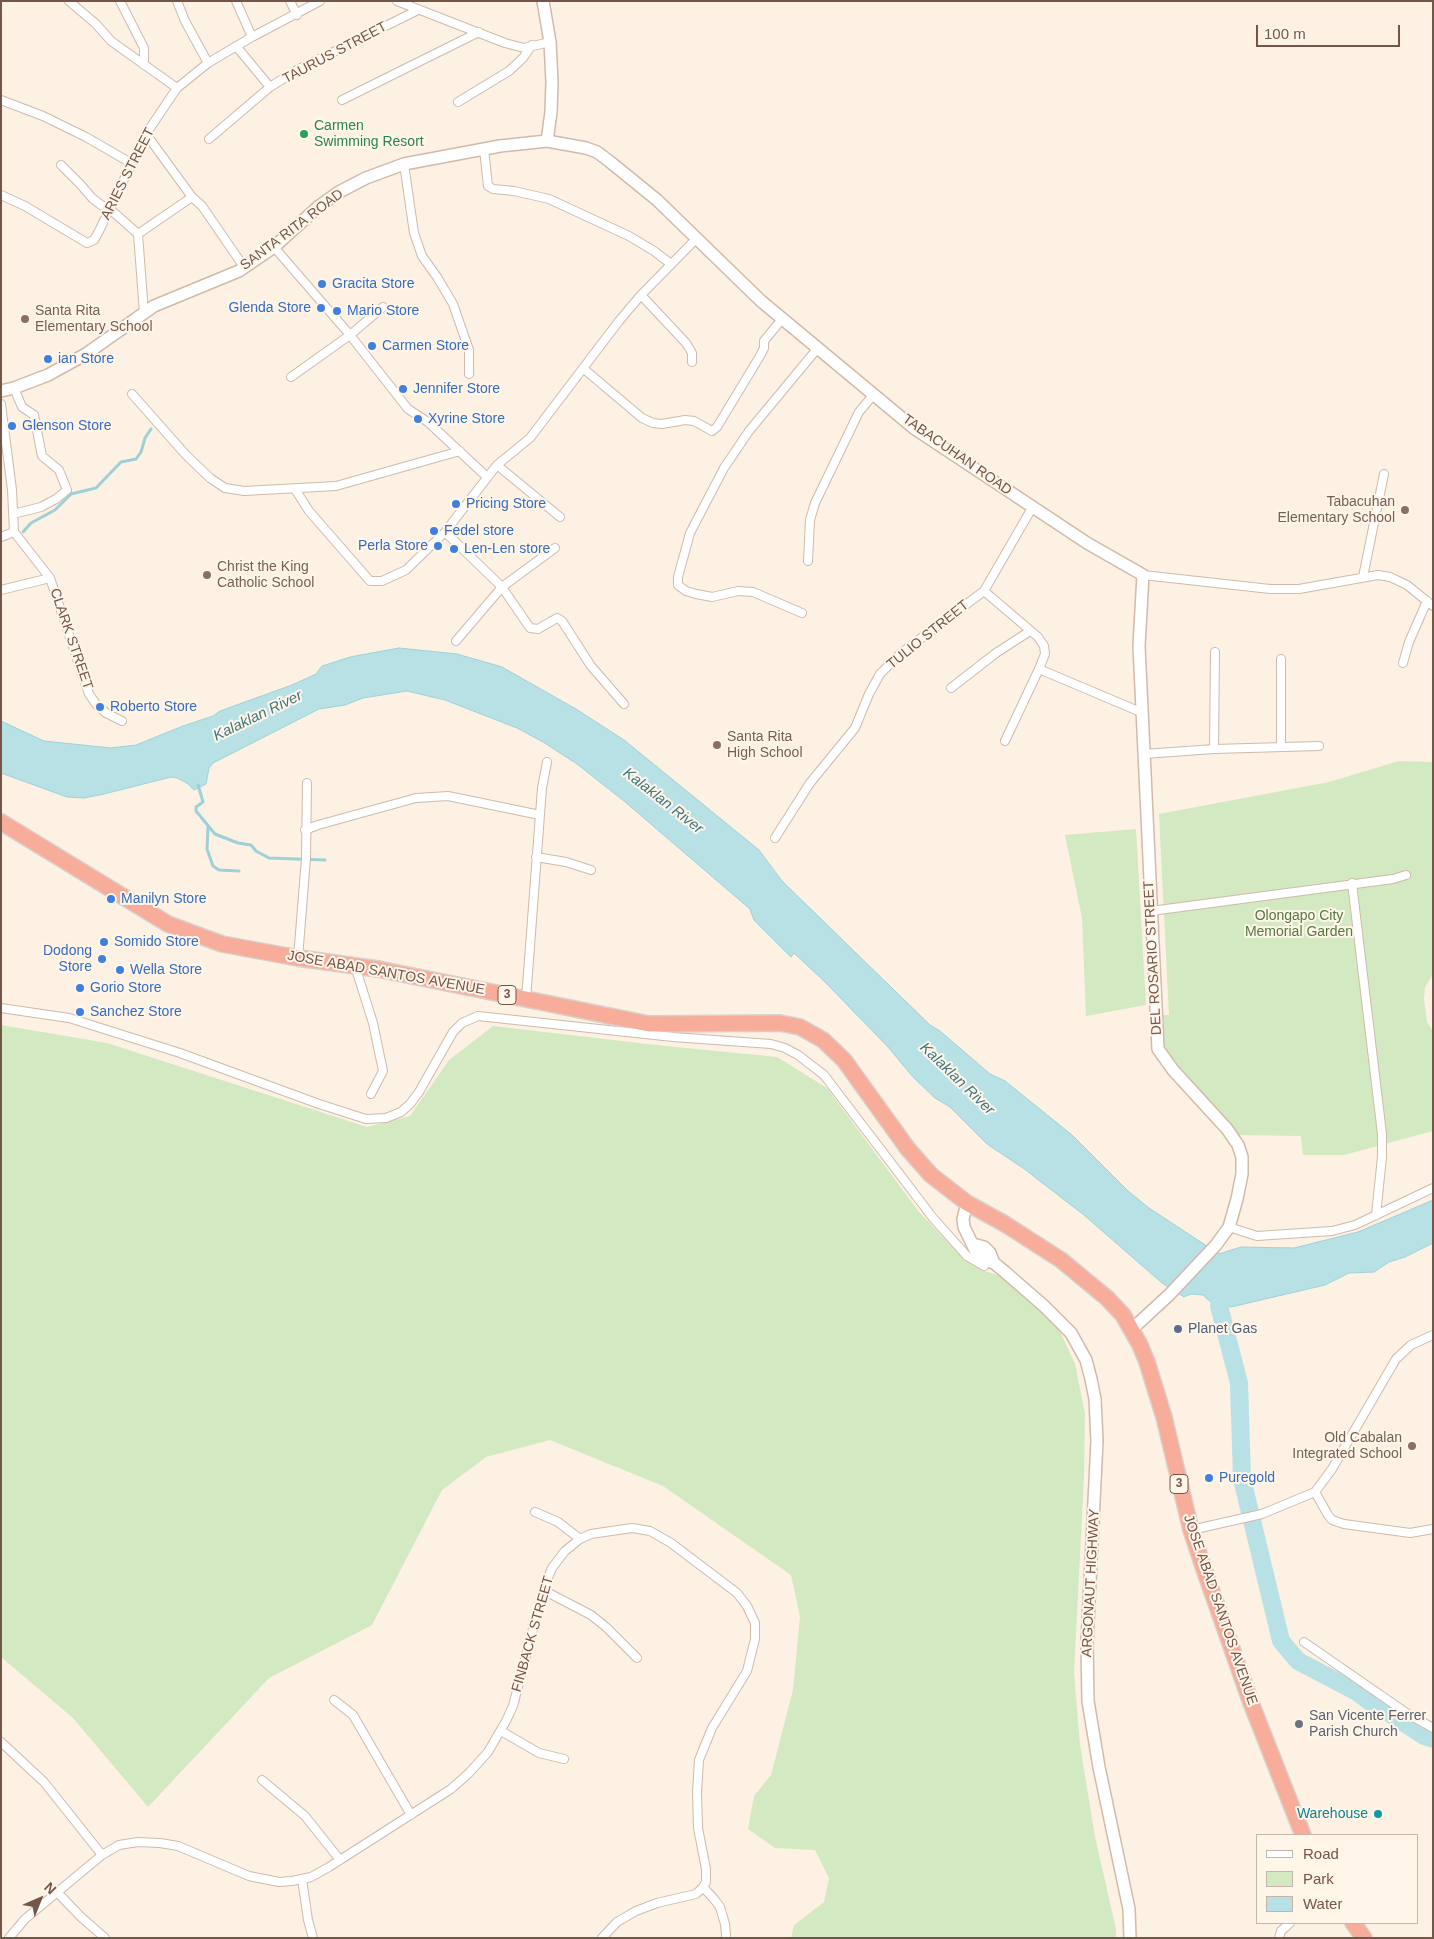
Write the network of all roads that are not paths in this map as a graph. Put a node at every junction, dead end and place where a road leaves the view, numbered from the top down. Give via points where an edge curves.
1 (70, 1) edge
2 (120, 1) edge
3 (177, 1) edge
4 (236, 1) edge
5 (290, 1) edge
6 (320, 1) edge
7 (397, 1) edge
8 (543, 1) edge
9 (418, 10) junction
10 (296, 15) junction
11 (480, 32) junction
12 (252, 37) junction
13 (550, 42) junction
14 (532, 45) junction
15 (236, 46) junction
16 (208, 62) junction
17 (144, 65) junction
18 (270, 87) junction
19 (177, 88) junction
20 (1, 100) edge
21 (342, 100) dead end
22 (458, 102) dead end
23 (146, 134) junction
24 (209, 139) dead end
25 (547, 141) junction
26 (484, 149) junction
27 (130, 163) junction
28 (404, 164) junction
29 (61, 165) dead end
30 (1, 195) edge
31 (192, 197) junction
32 (110, 210) junction
33 (138, 234) junction
34 (697, 238) junction
35 (274, 247) junction
36 (671, 264) junction
37 (244, 267) junction
38 (641, 295) junction
39 (383, 307) dead end
40 (144, 313) junction
41 (782, 319) junction
42 (350, 335) junction
43 (817, 349) junction
44 (692, 362) dead end
45 (584, 370) junction
46 (470, 374) dead end
47 (291, 377) dead end
48 (14, 388) junction
49 (1, 391) edge
50 (132, 394) dead end
51 (874, 394) junction
52 (1, 404) edge
53 (460, 451) junction
54 (5, 463) edge
55 (497, 465) junction
56 (1384, 474) dead end
57 (488, 477) junction
58 (295, 489) junction
59 (1032, 508) junction
60 (13, 514) junction
61 (560, 517) dead end
62 (14, 532) junction
63 (444, 532) junction
64 (1, 537) edge
65 (555, 548) dead end
66 (808, 561) dead end
67 (1143, 575) junction
68 (1362, 577) junction
69 (50, 578) junction
70 (502, 587) junction
71 (1, 590) edge
72 (984, 591) junction
73 (1430, 604) edge
74 (802, 613) dead end
75 (1030, 631) junction
76 (456, 641) dead end
77 (1215, 652) dead end
78 (1280, 659) dead end
79 (1403, 663) dead end
80 (1040, 669) junction
81 (951, 688) dead end
82 (624, 704) dead end
83 (1143, 713) junction
84 (122, 721) dead end
85 (1005, 741) dead end
86 (1319, 746) dead end
87 (1281, 747) junction
88 (1214, 749) junction
89 (1144, 754) junction
90 (547, 762) dead end
91 (307, 783) dead end
92 (540, 815) junction
93 (1, 822) edge
94 (305, 830) junction
95 (775, 838) dead end
96 (536, 858) junction
97 (591, 870) dead end
98 (1406, 876) dead end
99 (1352, 883) junction
100 (1151, 911) junction
101 (298, 958) junction
102 (355, 966) junction
103 (526, 999) junction
104 (1, 1008) edge
105 (371, 1094) dead end
106 (1433, 1188) edge
107 (967, 1203) junction
108 (1376, 1215) junction
109 (1229, 1226) junction
110 (1005, 1272) junction
111 (1131, 1330) junction
112 (1433, 1335) edge
113 (1315, 1492) junction
114 (535, 1512) dead end
115 (1433, 1529) edge
116 (1191, 1530) junction
117 (580, 1540) junction
118 (543, 1590) junction
119 (1304, 1642) dead end
120 (637, 1658) dead end
121 (334, 1700) dead end
122 (1433, 1728) edge
123 (501, 1731) junction
124 (1, 1742) edge
125 (564, 1759) dead end
126 (262, 1780) dead end
127 (411, 1815) junction
128 (1303, 1834) edge
129 (102, 1855) junction
130 (340, 1860) junction
131 (302, 1878) junction
132 (703, 1887) junction
133 (58, 1892) junction
134 (1289, 1924) edge
135 (1354, 1924) edge
136 (726, 1935) dead end
137 (9, 1938) edge
138 (105, 1938) edge
139 (313, 1938) edge
140 (602, 1938) edge
141 (1130, 1938) edge
142 (1280, 1938) edge
143 (1364, 1938) edge

1 - 17 street via 111,41
2 - 17 street via 144,48
3 - 16 street
4 - 12 street
5 - 10 street
6 - 10 street, ARIES STREET
7 - 9 street
8 - 13 main road
9 - 11 street
9 - 18 street, TAURUS STREET via 297,70
10 - 12 street, ARIES STREET
11 - 14 street via 524,48
11 - 21 street
12 - 15 street, ARIES STREET
13 - 14 street
13 - 25 main road via 552,82
14 - 22 street via 509,71
15 - 16 street, ARIES STREET
15 - 18 street
16 - 19 street, ARIES STREET
17 - 19 street
18 - 24 street, TAURUS STREET
19 - 23 street, ARIES STREET
20 - 27 street via 86,137
23 - 27 street, ARIES STREET
23 - 31 street
25 - 26 main road, SANTA RITA ROAD
25 - 34 main road, TABACUHAN ROAD via 596,152 657,200
26 - 28 main road, SANTA RITA ROAD
26 - 36 street via 488,186 549,199 628,236
27 - 32 street, ARIES STREET
28 - 35 main road, SANTA RITA ROAD via 339,192
28 - 46 street via 414,233 422,256 453,304 469,350
29 - 32 street via 92,198
30 - 32 street, ARIES STREET via 88,244 94,240
31 - 33 street
31 - 37 street via 202,206
32 - 33 street
33 - 40 street
34 - 36 street
34 - 41 main road, TABACUHAN ROAD
35 - 37 main road, SANTA RITA ROAD
35 - 42 street
36 - 38 street
37 - 40 main road, SANTA RITA ROAD
38 - 44 street via 686,343 692,353
38 - 45 street
39 - 42 street
40 - 48 main road, SANTA RITA ROAD via 86,354 48,375
41 - 43 main road, TABACUHAN ROAD
41 - 45 street via 764,341 760,356 712,431 694,421 662,424 642,418
42 - 47 street
42 - 53 street via 408,409
43 - 51 main road, TABACUHAN ROAD
43 - 74 street via 749,430 724,468 690,533 678,577 678,585 696,594 712,596 753,592
45 - 55 street via 530,438
48 - 49 main road, SANTA RITA ROAD
48 - 60 street via 22,407 34,415 42,456 59,470 67,490 41,507
50 - 58 street via 186,455 225,488 244,491
51 - 59 main road, TABACUHAN ROAD via 915,430
51 - 66 street via 859,412 815,503 810,520
52 - 54 street
53 - 57 street
53 - 58 street via 336,486
54 - 60 street
55 - 57 street
55 - 61 street
56 - 68 street
57 - 63 street
58 - 63 street via 309,511 370,581 382,580 406,570
59 - 67 main road, TABACUHAN ROAD
59 - 72 street, TULIO STREET
60 - 62 street
62 - 64 street
62 - 69 street, CLARK STREET
63 - 70 street
65 - 70 street
67 - 68 street, TABACUHAN ROAD via 1270,589 1299,589
67 - 83 main road, DEL ROSARIO STREET via 1139,646
68 - 73 street, TABACUHAN ROAD via 1390,577 1408,585
69 - 71 street
69 - 84 street, CLARK STREET via 89,694 106,713
70 - 76 street
70 - 82 street via 530,628 538,629 557,618 562,622 591,666
72 - 75 street
72 - 95 street, TULIO STREET via 900,654 880,674 855,728 810,783
73 - 79 street via 1409,642
75 - 80 street via 1044,646
75 - 81 street
77 - 88 street
78 - 87 street
80 - 83 street
80 - 85 street
83 - 89 main road, DEL ROSARIO STREET
86 - 87 street
87 - 88 street
88 - 89 street
89 - 100 main road, DEL ROSARIO STREET
90 - 92 street
91 - 94 street
92 - 94 street via 448,796 416,798
92 - 96 street
93 - 101 highway, JOSE ABAD SANTOS AVENUE / 3 via 168,924 222,944
94 - 101 street via 306,858
96 - 97 street
96 - 103 street
98 - 99 street
99 - 100 street
99 - 108 street via 1383,1139
100 - 109 main road, DEL ROSARIO STREET via 1158,1048 1173,1070 1227,1129 1242,1157 1238,1199
101 - 102 highway, JOSE ABAD SANTOS AVENUE / 3
102 - 103 highway, JOSE ABAD SANTOS AVENUE / 3
102 - 105 street via 373,1023 383,1071
103 - 107 highway, JOSE ABAD SANTOS AVENUE / 3 via 649,1024 780,1023 800,1027 823,1040 844,1060 908,1149 931,1175
104 - 110 street via 69,1018 180,1053 366,1119 386,1118 410,1104 453,1032 462,1023 478,1016 771,1044 798,1055 824,1075 933,1218 967,1256
106 - 108 street
107 - 110 main road, ARGONAUT HIGHWAY via 963,1219 968,1236 973,1244 984,1247 994,1263
107 - 111 highway, JOSE ABAD SANTOS AVENUE / 3 via 1061,1260 1107,1298 1123,1315
108 - 109 street via 1332,1231 1257,1236
109 - 111 main road, DEL ROSARIO STREET via 1216,1245 1169,1295
110 - 141 main road, ARGONAUT HIGHWAY via 1071,1333 1086,1360 1095,1399 1097,1441 1087,1642 1088,1701 1129,1909
111 - 116 highway, JOSE ABAD SANTOS AVENUE / 3 via 1155,1385
112 - 113 street via 1411,1346 1396,1359 1332,1469
113 - 115 street via 1332,1520 1344,1524 1410,1533
113 - 116 street via 1262,1514
114 - 117 street via 558,1522
116 - 128 highway, JOSE ABAD SANTOS AVENUE / 3 via 1248,1695
117 - 118 street, FINBACK STREET via 565,1551 552,1568
117 - 132 street, FINBACK STREET via 591,1534 616,1529 650,1531 737,1593 754,1623 755,1640 747,1671 712,1728 699,1760 698,1828 706,1876
118 - 120 street via 591,1615
118 - 123 street, FINBACK STREET via 513,1706
119 - 122 street
121 - 127 street via 354,1715
123 - 125 street via 539,1753
123 - 127 street, FINBACK STREET via 469,1774
124 - 129 street via 44,1782
126 - 130 street via 305,1816
127 - 130 street, FINBACK STREET
129 - 131 street, FINBACK STREET via 118,1845 160,1843 178,1846 262,1879 279,1882
129 - 133 street, FINBACK STREET
130 - 131 street, FINBACK STREET via 311,1877
131 - 139 street
132 - 136 street via 720,1907
132 - 140 street via 696,1894 636,1911 617,1922
133 - 137 street, FINBACK STREET via 25,1919
133 - 138 street
134 - 142 street via 1281,1931
135 - 143 highway

